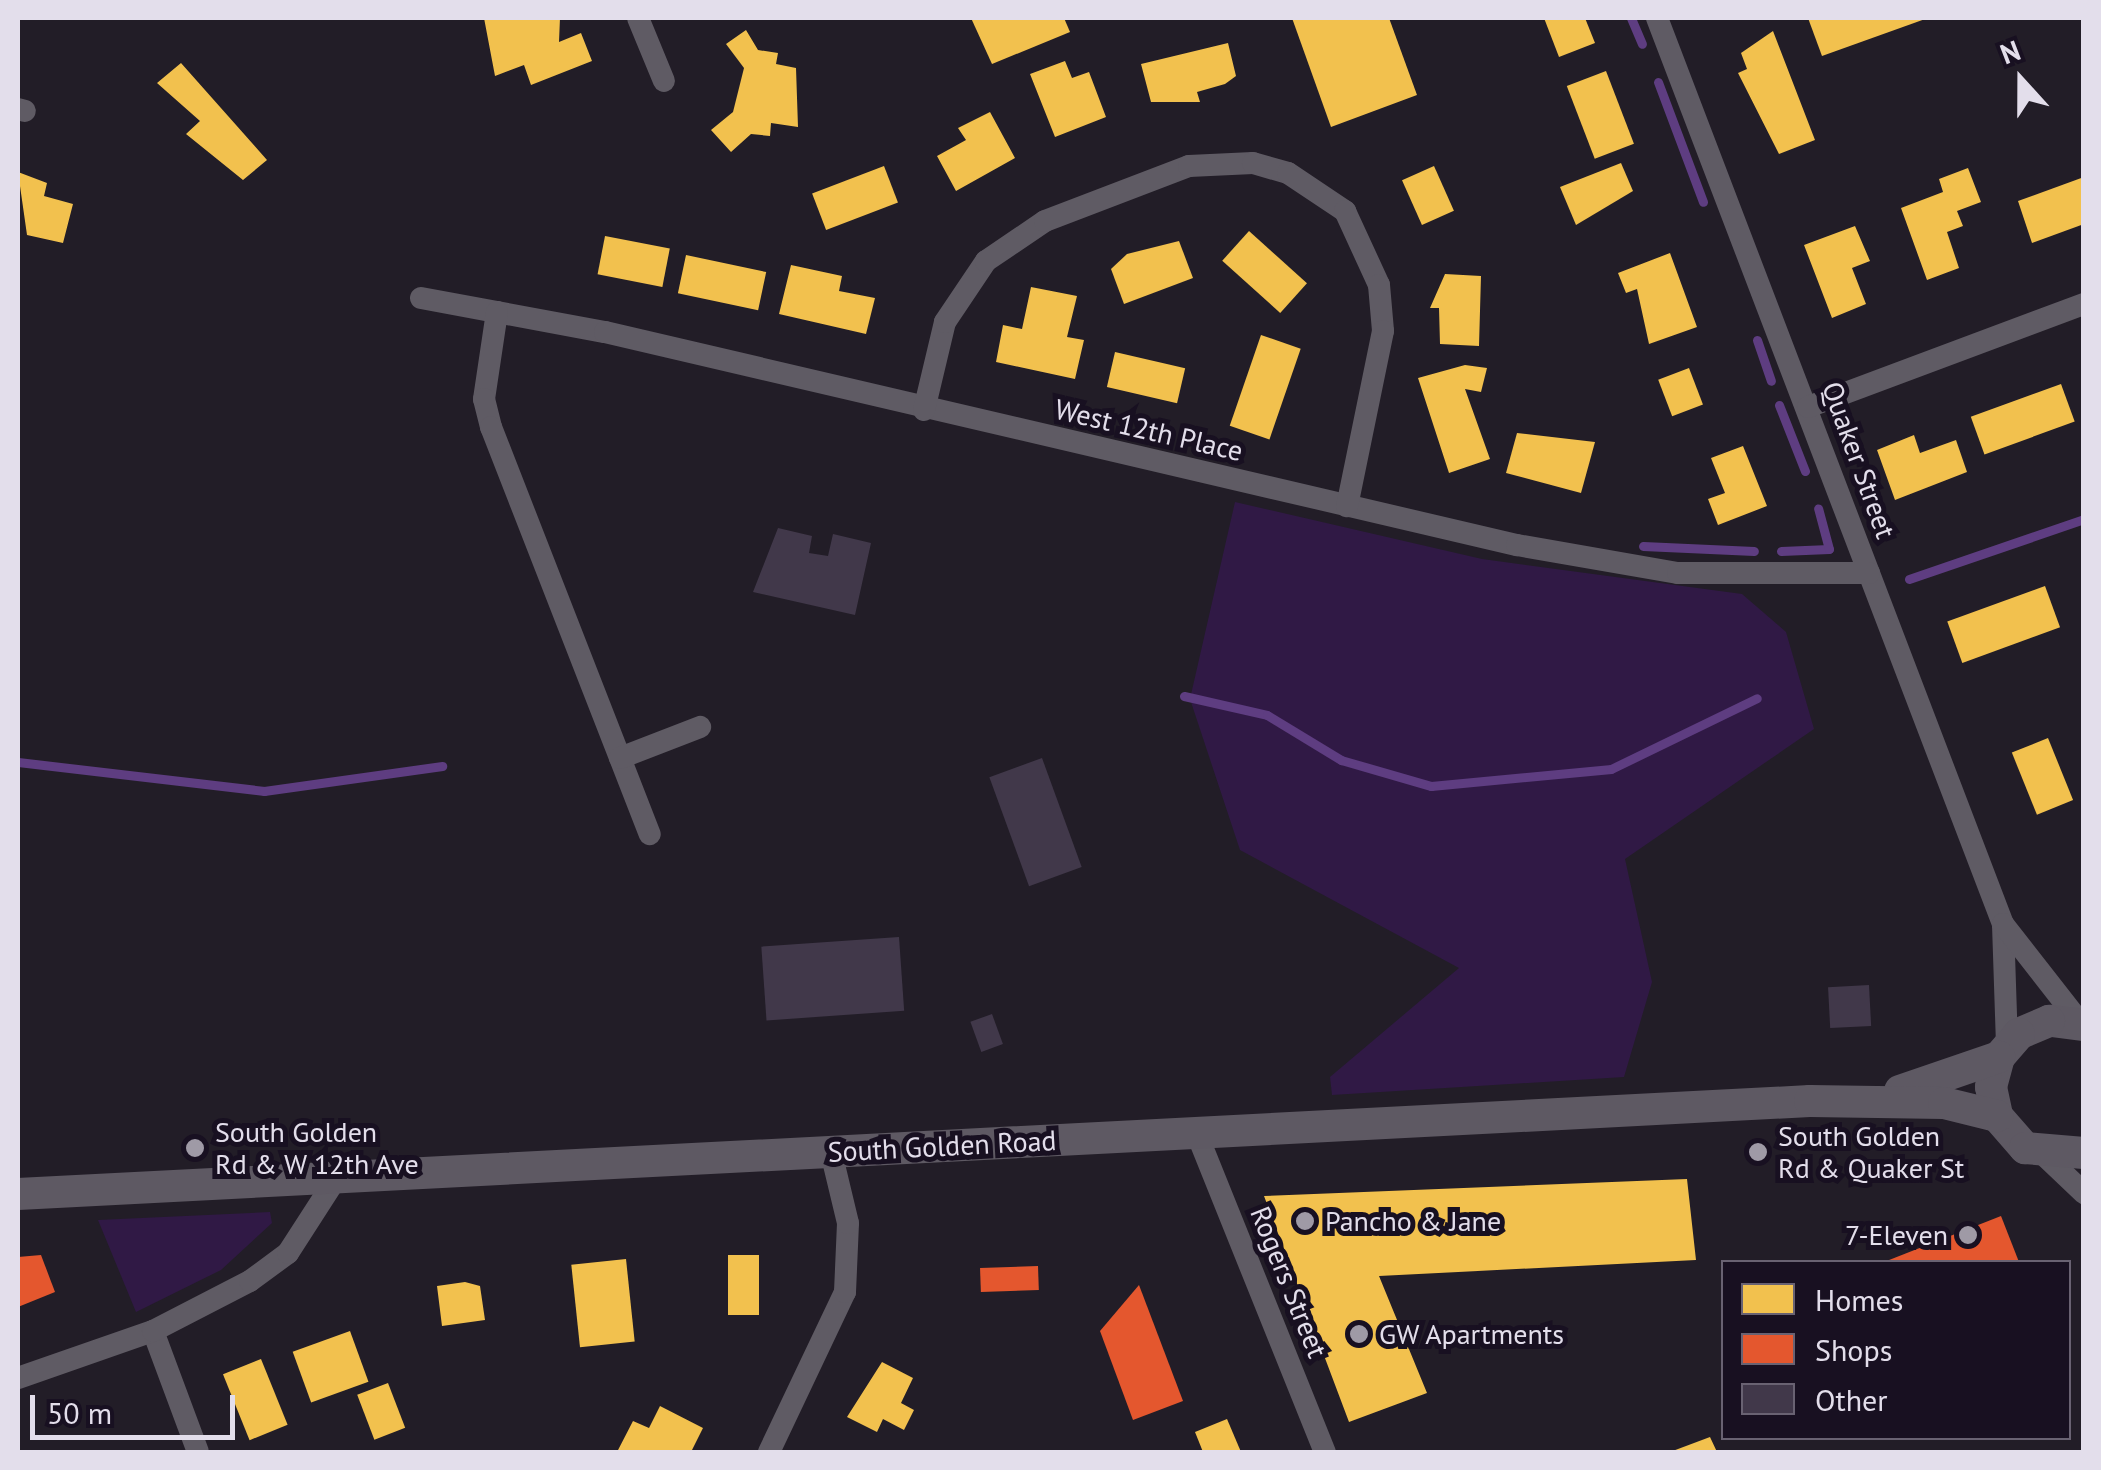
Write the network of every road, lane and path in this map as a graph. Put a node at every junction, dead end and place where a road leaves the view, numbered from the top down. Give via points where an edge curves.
1 (638, 18) edge
2 (1661, 18) edge
3 (664, 81) dead end
4 (421, 298) dead end
5 (2084, 304) edge
6 (497, 312) junction
7 (1808, 407) junction
8 (924, 410) junction
9 (1346, 506) junction
10 (1870, 573) junction
11 (700, 727) dead end
12 (620, 758) junction
13 (650, 834) dead end
14 (2003, 924) junction
15 (2082, 1024) edge
16 (2003, 1051) junction
17 (1866, 1099) junction
18 (1997, 1116) junction
19 (1197, 1134) junction
20 (830, 1152) junction
21 (2084, 1154) edge
22 (2045, 1156) junction
23 (337, 1176) junction
24 (2084, 1193) edge
25 (18, 1194) edge
26 (152, 1331) junction
27 (18, 1378) edge
28 (198, 1452) edge
29 (769, 1452) edge
30 (1325, 1452) edge

1 - 3 street
2 - 7 street, Quaker Street
4 - 6 street, West 12th Place
5 - 7 street
6 - 8 street, West 12th Place
6 - 12 street via 484,399 491,426
7 - 10 street, Quaker Street
8 - 9 street, West 12th Place
8 - 9 street via 945,322 986,260 1045,220 1188,166 1253,163 1288,172 1344,211 1379,285 1382,331
9 - 10 street, West 12th Place via 1678,573
10 - 14 street, Quaker Street
11 - 12 street
12 - 13 street
14 - 15 street, Quaker Street
14 - 16 street, Quaker Street
15 - 16 main road, South Golden Road via 2033,1025
16 - 17 main road, South Golden Road
16 - 18 main road
17 - 18 main road, South Golden Road
17 - 19 main road, South Golden Road
18 - 22 main road
19 - 20 main road, South Golden Road
19 - 30 street, Rogers Street
20 - 23 main road, South Golden Road
20 - 29 street via 852,1257 845,1292
21 - 22 main road
22 - 24 street
23 - 25 main road, South Golden Road
23 - 26 street via 288,1253
26 - 27 street
26 - 28 street

